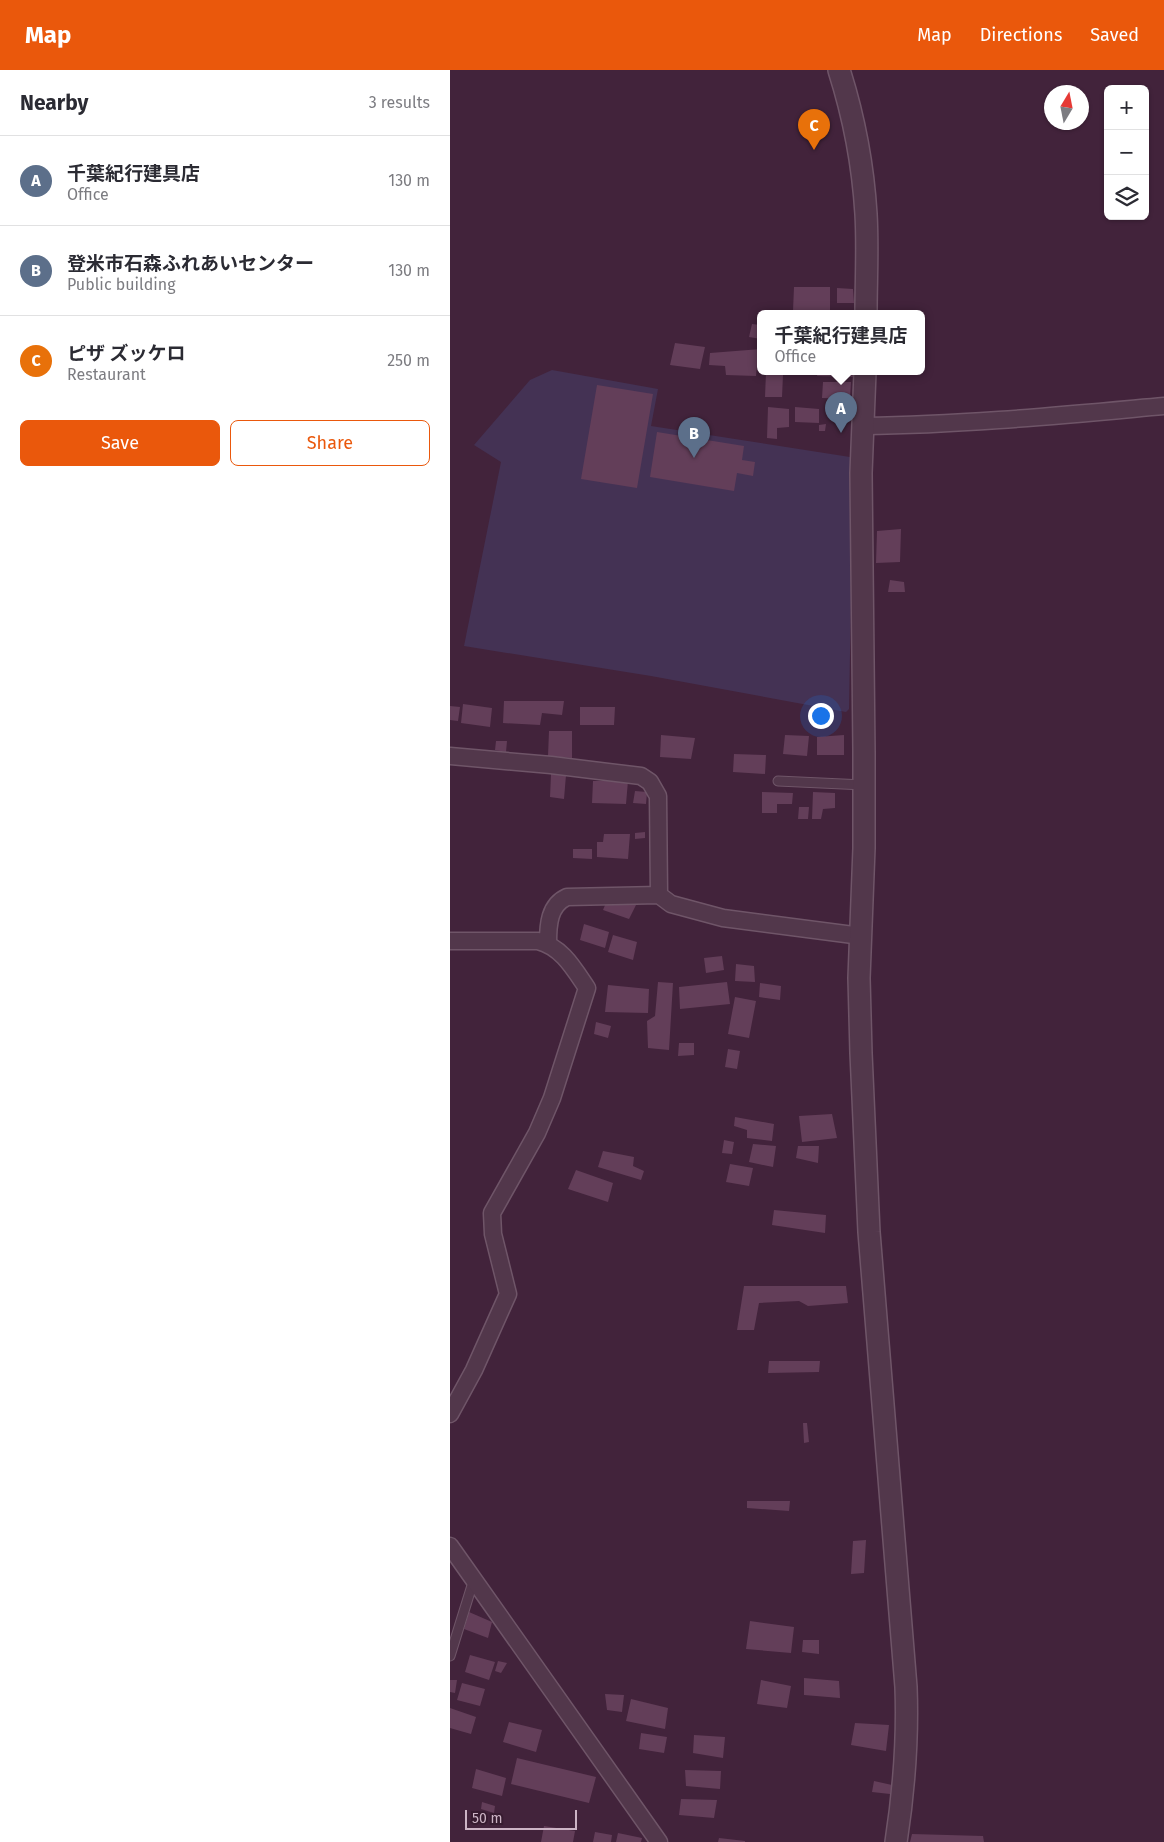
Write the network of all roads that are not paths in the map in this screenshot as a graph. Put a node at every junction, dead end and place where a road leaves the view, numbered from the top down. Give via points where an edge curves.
1 (839, 70) edge
2 (866, 310) edge
3 (864, 375) edge
4 (1164, 406) edge
5 (864, 426) junction
6 (450, 756) edge
7 (778, 781) dead end
8 (864, 785) junction
9 (659, 895) junction
10 (861, 936) junction
11 (450, 941) edge
12 (548, 944) junction
13 (450, 1414) edge
14 (450, 1546) edge
15 (474, 1579) junction
16 (450, 1656) edge
17 (659, 1842) edge
18 (896, 1842) edge

1 - 2 street via 853,121 864,189
3 - 5 street
4 - 5 street via 959,423
5 - 8 street via 861,492
6 - 9 street via 551,764 641,776 650,782 658,796
7 - 8 lane
8 - 10 street
9 - 10 street via 671,904 723,918
9 - 12 street via 567,897 553,908
10 - 18 street via 861,1053 869,1232 907,1720
11 - 12 street via 538,941
12 - 13 street via 564,956 587,988 552,1098 492,1213 493,1234 508,1294
14 - 15 street
15 - 16 lane
15 - 17 street

